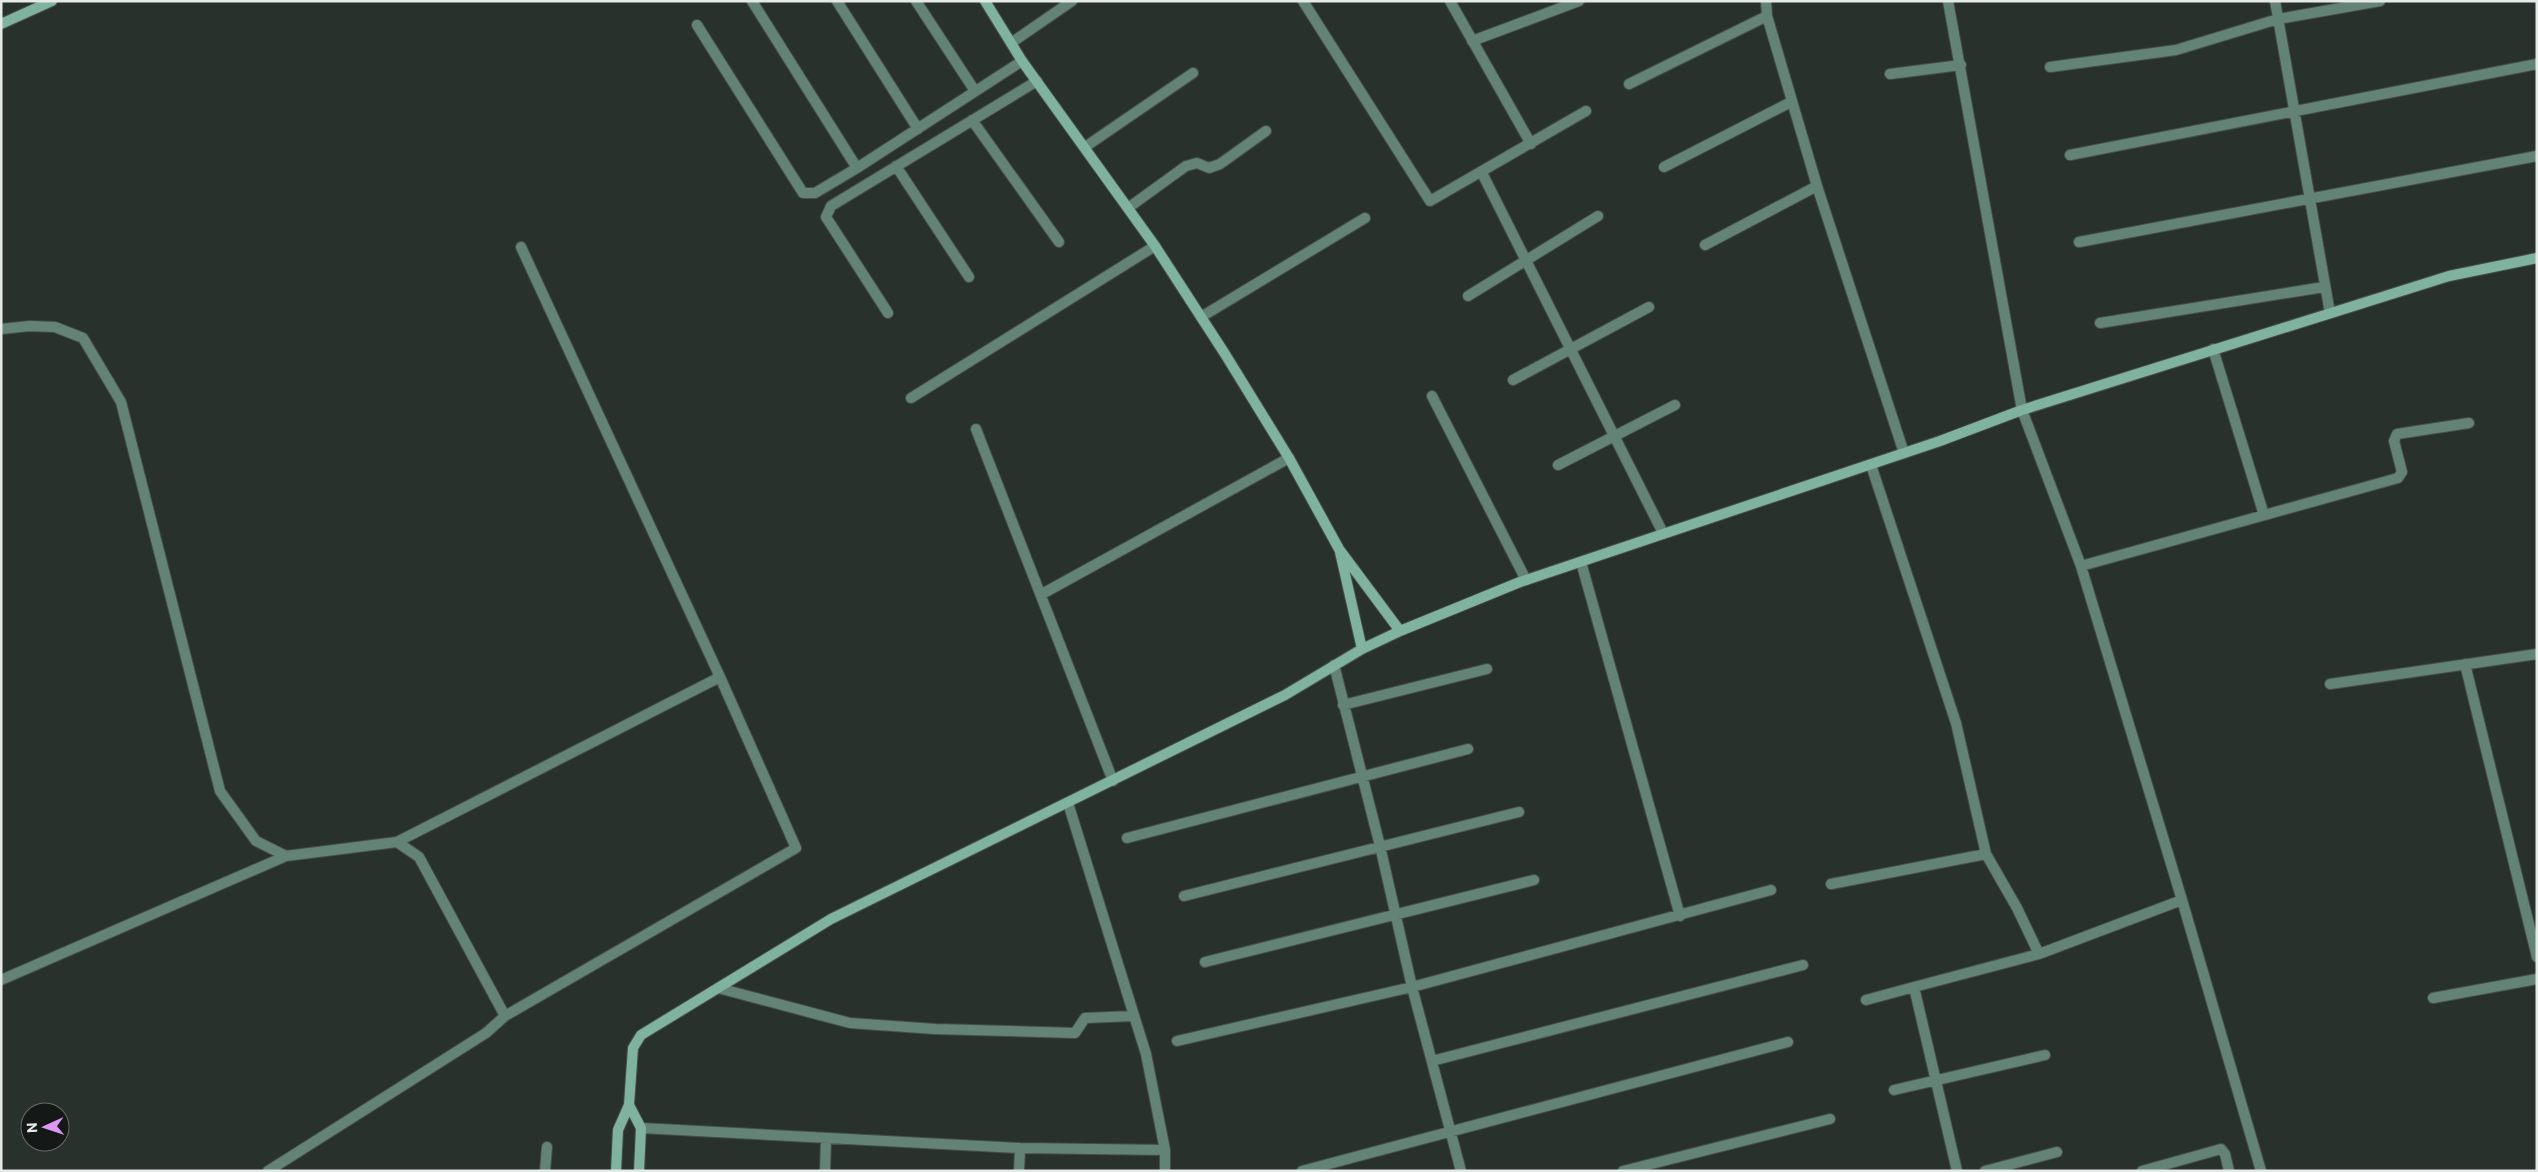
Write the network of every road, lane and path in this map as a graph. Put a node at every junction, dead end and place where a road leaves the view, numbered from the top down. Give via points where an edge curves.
1 (52, 1) edge
2 (752, 1) edge
3 (837, 1) edge
4 (916, 1) edge
5 (985, 1) edge
6 (1072, 1) edge
7 (1303, 1) edge
8 (1450, 1) edge
9 (1579, 1) edge
10 (1766, 1) edge
11 (1948, 1) edge
12 (2275, 1) edge
13 (2380, 1) edge
14 (1767, 16) junction
15 (2278, 19) junction
16 (1, 24) edge
17 (697, 26) dead end
18 (1472, 40) junction
19 (1012, 43) junction
20 (1022, 61) junction
21 (1960, 64) junction
22 (2537, 64) edge
23 (2050, 67) dead end
24 (1193, 73) dead end
25 (1890, 74) dead end
26 (1037, 81) junction
27 (1629, 84) dead end
28 (975, 91) junction
29 (1791, 102) junction
30 (1586, 110) dead end
31 (2294, 113) junction
32 (972, 120) junction
33 (918, 128) junction
34 (1266, 132) dead end
35 (1531, 144) junction
36 (1085, 147) junction
37 (2070, 155) dead end
38 (2537, 156) edge
39 (896, 166) junction
40 (1664, 167) dead end
41 (857, 168) junction
42 (1482, 173) junction
43 (1817, 186) junction
44 (2309, 198) junction
45 (1128, 208) junction
46 (1598, 216) dead end
47 (1365, 218) dead end
48 (1060, 242) dead end
49 (2079, 242) dead end
50 (1704, 245) dead end
51 (1155, 246) junction
52 (521, 247) dead end
53 (2537, 258) edge
54 (1526, 260) junction
55 (969, 277) dead end
56 (2324, 287) junction
57 (1468, 296) dead end
58 (1649, 307) dead end
59 (888, 313) dead end
60 (2330, 313) junction
61 (1201, 317) junction
62 (2100, 324) dead end
63 (1, 329) edge
64 (1571, 349) junction
65 (2213, 349) junction
66 (1513, 380) dead end
67 (1432, 396) dead end
68 (911, 398) dead end
69 (1675, 405) dead end
70 (2022, 410) junction
71 (2469, 423) dead end
72 (976, 429) dead end
73 (1614, 436) junction
74 (1904, 454) junction
75 (1289, 458) junction
76 (1871, 464) junction
77 (1558, 465) dead end
78 (2264, 515) junction
79 (1663, 533) junction
80 (1339, 549) junction
81 (1581, 562) junction
82 (2081, 566) junction
83 (1526, 580) junction
84 (1042, 594) junction
85 (1400, 630) junction
86 (1362, 649) junction
87 (2537, 654) edge
88 (2465, 664) junction
89 (1334, 666) junction
90 (1487, 669) dead end
91 (720, 677) junction
92 (2330, 684) dead end
93 (1342, 705) junction
94 (1468, 749) dead end
95 (1362, 775) junction
96 (1114, 781) junction
97 (1068, 803) junction
98 (1519, 812) dead end
99 (1127, 838) dead end
100 (397, 842) junction
101 (1380, 846) junction
102 (1986, 854) junction
103 (286, 856) junction
104 (1534, 880) dead end
105 (1831, 884) dead end
106 (1771, 890) dead end
107 (1184, 896) dead end
108 (2182, 900) junction
109 (1396, 916) junction
110 (1680, 916) junction
111 (2039, 954) junction
112 (2537, 957) edge
113 (1205, 962) dead end
114 (1802, 965) dead end
115 (2537, 979) edge
116 (1, 980) edge
117 (1914, 987) junction
118 (718, 988) junction
119 (1412, 988) junction
120 (2434, 998) dead end
121 (1866, 1000) dead end
122 (505, 1016) junction
123 (1134, 1016) junction
124 (1176, 1041) dead end
125 (1788, 1042) dead end
126 (2045, 1055) dead end
127 (1432, 1062) junction
128 (1934, 1081) junction
129 (1894, 1090) dead end
130 (629, 1106) junction
131 (1830, 1119) dead end
132 (641, 1128) junction
133 (1451, 1132) junction
134 (826, 1139) junction
135 (546, 1147) dead end
136 (1020, 1148) junction
137 (1165, 1150) junction
138 (2057, 1152) dead end
139 (268, 1171) edge
140 (545, 1171) edge
141 (616, 1171) edge
142 (639, 1171) edge
143 (825, 1171) edge
144 (1019, 1171) edge
145 (1165, 1171) edge
146 (1302, 1171) edge
147 (1460, 1171) edge
148 (1623, 1171) edge
149 (1956, 1171) edge
150 (1985, 1171) edge
151 (2142, 1171) edge
152 (2228, 1171) edge
153 (2261, 1171) edge

1 - 16 street
2 - 41 street
3 - 33 street
4 - 28 street
5 - 19 street
6 - 19 street
7 - 42 street via 1430,201
8 - 18 street
9 - 18 street
10 - 14 street
11 - 21 street
12 - 15 street
13 - 15 street
14 - 27 street
14 - 29 street
15 - 23 street via 2176,50
15 - 31 street
17 - 41 street via 803,193 815,193
18 - 35 street
19 - 20 street
20 - 26 street
20 - 28 street
21 - 25 street
21 - 70 street
22 - 31 street
24 - 36 street
26 - 32 street
26 - 36 street
28 - 33 street
29 - 40 street
29 - 43 street
30 - 35 street
31 - 37 street
31 - 44 street
32 - 39 street
32 - 48 street
33 - 41 street
34 - 45 street via 1220,164 1209,168 1196,162 1186,166
35 - 42 street
36 - 45 street
38 - 44 street
39 - 55 street
39 - 59 street via 832,206 826,217
42 - 54 street
43 - 50 street
43 - 74 street
44 - 49 street
44 - 56 street
45 - 51 street
46 - 54 street
47 - 61 street
51 - 61 street
51 - 68 street
52 - 91 street
53 - 60 street via 2449,276
54 - 57 street
54 - 64 street
56 - 60 street
56 - 62 street
58 - 64 street
60 - 65 street
61 - 75 street
63 - 103 street via 55,327 83,338 121,402 220,791 256,842
64 - 66 street
64 - 73 street
65 - 70 street
65 - 78 street
67 - 83 street
69 - 73 street
70 - 74 street
70 - 82 street
71 - 78 street via 2397,434 2394,441 2402,472 2398,478
72 - 84 street
73 - 77 street
73 - 79 street
74 - 76 street
75 - 80 street
75 - 84 street
76 - 79 street
76 - 102 street via 1956,723
78 - 82 street
79 - 81 street
80 - 85 street
80 - 86 street
81 - 83 street
81 - 110 street
82 - 108 street
83 - 85 street
84 - 96 street
85 - 86 street
86 - 89 street
87 - 88 street
88 - 92 street
88 - 112 street
89 - 93 street
89 - 96 street via 1285,695
90 - 93 street
91 - 100 street
91 - 122 street via 796,848
93 - 95 street
94 - 95 street
95 - 99 street
95 - 101 street
96 - 97 street
97 - 118 street via 831,919
97 - 123 street
98 - 101 street
100 - 103 street
100 - 122 street via 419,857
101 - 107 street
101 - 109 street
102 - 105 street
102 - 111 street
103 - 116 street
104 - 109 street
106 - 110 street
108 - 111 street
108 - 153 street
109 - 113 street
109 - 119 street
110 - 119 street
111 - 117 street
114 - 127 street
115 - 120 street
117 - 121 street
117 - 128 street
118 - 123 street via 850,1023 935,1029 1074,1033 1085,1018
118 - 130 street via 641,1035 633,1048
119 - 124 street
119 - 127 street
122 - 139 street via 486,1034
123 - 137 street via 1146,1054
125 - 133 street
126 - 128 street
127 - 133 street
128 - 129 street
128 - 149 street
130 - 132 street
130 - 141 street via 618,1130
131 - 148 street
132 - 134 street
132 - 142 street
133 - 146 street
133 - 147 street
134 - 136 street
134 - 143 street
135 - 140 street
136 - 137 street
136 - 144 street
137 - 145 street
138 - 150 street
151 - 152 street via 2221,1148

